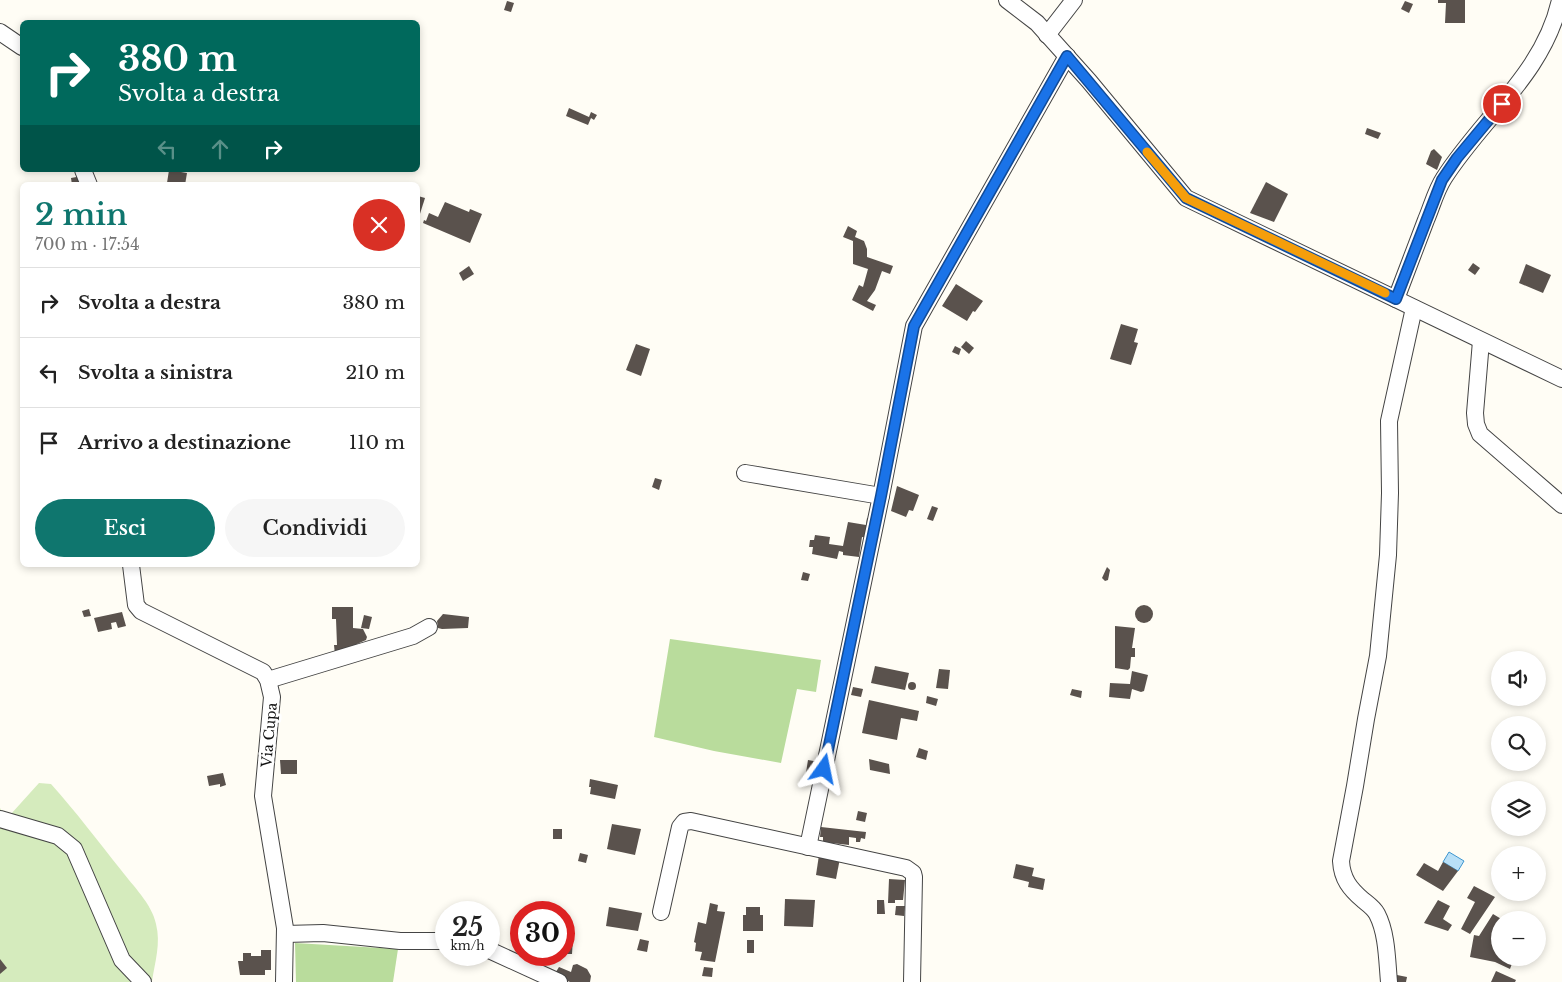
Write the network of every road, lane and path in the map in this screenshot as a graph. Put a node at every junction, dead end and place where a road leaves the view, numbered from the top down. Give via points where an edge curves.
1 (1007, 0) edge
2 (1074, 0) edge
3 (1560, 0) edge
4 (0, 32) edge
5 (1047, 35) junction
6 (20, 46) edge
7 (1067, 56) junction
8 (1396, 299) junction
9 (1414, 308) junction
10 (1481, 341) junction
11 (1562, 378) edge
12 (745, 473) dead end
13 (881, 496) junction
14 (1562, 505) edge
15 (131, 567) edge
16 (429, 628) dead end
17 (268, 680) junction
18 (0, 819) edge
19 (808, 847) junction
20 (661, 912) dead end
21 (285, 934) junction
22 (435, 942) edge
23 (500, 955) edge
24 (143, 982) edge
25 (284, 982) edge
26 (558, 982) edge
27 (912, 982) edge
28 (1389, 982) edge

1 - 5 street
2 - 5 street
3 - 8 street via 1535,61 1442,180
4 - 6 street
5 - 7 street
7 - 8 street via 1186,198
7 - 13 street via 914,326
8 - 9 street
9 - 10 street
9 - 28 street via 1389,421 1388,555 1380,648 1341,861 1346,880 1376,913 1384,937
10 - 11 street
10 - 14 street via 1475,412 1480,434
12 - 13 street
13 - 19 street
15 - 17 street via 136,605 141,611 263,672
16 - 17 street via 413,636
17 - 21 street, Via Cupa via 272,706 263,796
18 - 24 street via 58,836 74,849 122,960
19 - 20 street via 684,822 680,826
19 - 27 street via 906,868 913,873
21 - 22 street via 323,933
21 - 25 street, Via Cupa
23 - 26 street

